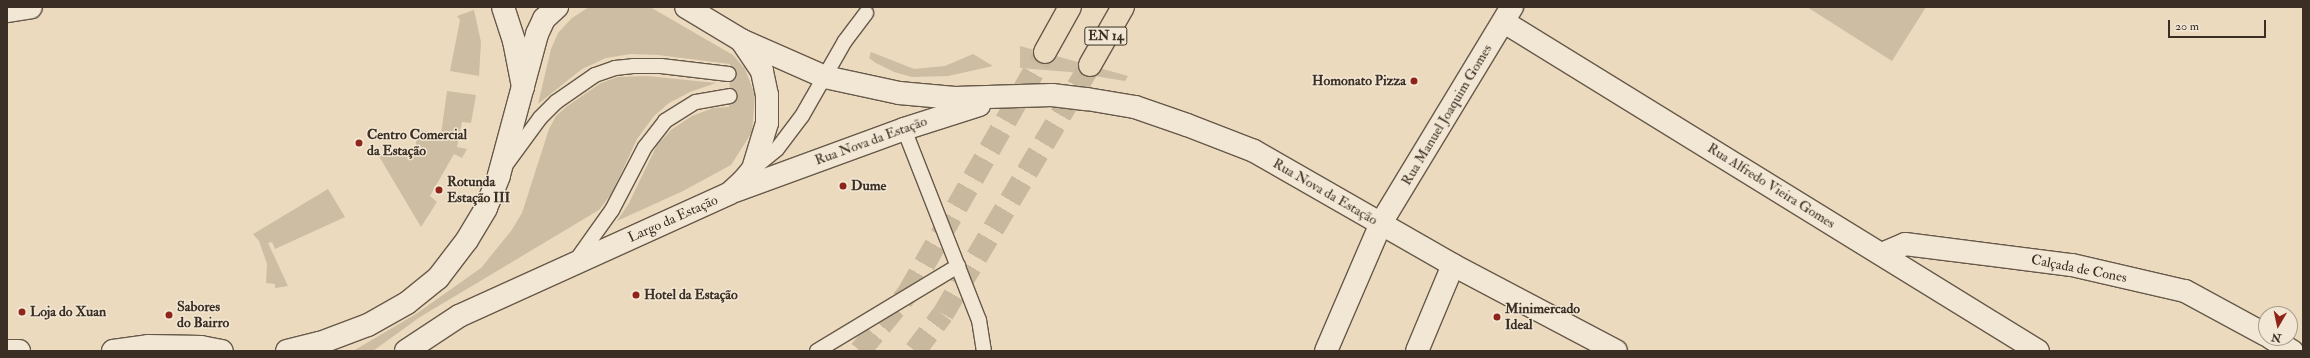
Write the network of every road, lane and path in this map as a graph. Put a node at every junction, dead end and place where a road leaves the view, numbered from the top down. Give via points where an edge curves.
1 (31, 7) edge
2 (503, 7) edge
3 (686, 7) edge
4 (1070, 7) edge
5 (1123, 7) edge
6 (7, 11) edge
7 (549, 11) edge
8 (866, 13) dead end
9 (1508, 15) edge
10 (741, 40) junction
11 (1045, 52) tunnel mouth
12 (1090, 65) tunnel mouth
13 (729, 74) dead end
14 (825, 77) junction
15 (523, 88) junction
16 (729, 96) dead end
17 (1014, 96) junction
18 (904, 129) junction
19 (753, 168) junction
20 (499, 175) junction
21 (730, 193) junction
22 (1381, 223) junction
23 (1882, 254) junction
24 (573, 264) junction
25 (1453, 265) junction
26 (958, 266) junction
27 (2258, 331) edge
28 (7, 351) edge
29 (19, 351) edge
30 (113, 351) edge
31 (222, 351) edge
32 (287, 351) edge
33 (406, 351) edge
34 (817, 351) edge
35 (984, 351) edge
36 (1326, 351) edge
37 (1417, 351) edge
38 (1616, 351) edge
39 (2038, 351) edge

1 - 6 street
2 - 15 street via 514,41
3 - 10 street, Largo da Estação
4 - 11 highway, EN 14
5 - 12 highway, EN 14
7 - 15 street via 537,34
8 - 14 lane via 845,41
9 - 22 street, Rua Manuel Joaquim Gomes
9 - 23 street, Rua Alfredo Vieira Gomes
10 - 14 street, Rua Nova da Estação
10 - 19 street, Largo da Estação via 762,71 767,95 767,123
13 - 20 lane via 661,66 633,66 615,68 595,75 556,102 540,118
14 - 17 street, Rua Nova da Estação via 899,93 955,98
14 - 19 lane via 802,116 777,149
15 - 20 street
16 - 24 lane via 696,102 665,121 645,147 612,210
17 - 18 street, Rua Nova da Estação
17 - 22 street, Rua Nova da Estação via 1052,95 1087,99 1135,108 1187,125 1254,150
18 - 21 street, Rua Nova da Estação
18 - 26 lane
19 - 21 street, Largo da Estação
20 - 32 street via 486,208 467,240 438,278 421,292 368,325 320,343
21 - 24 street, Largo da Estação
22 - 25 street, Rua Nova da Estação
22 - 36 street, Rua Manuel Joaquim Gomes
23 - 27 street, Calçada de Cones via 1905,244 2072,265 2185,291
23 - 39 street, Rua Alfredo Vieira Gomes
24 - 33 street, Largo da Estação via 459,316
25 - 37 street
25 - 38 street, Rua Nova da Estação
26 - 34 lane
26 - 35 lane via 979,320
28 - 29 street
30 - 31 street via 148,346 201,347

